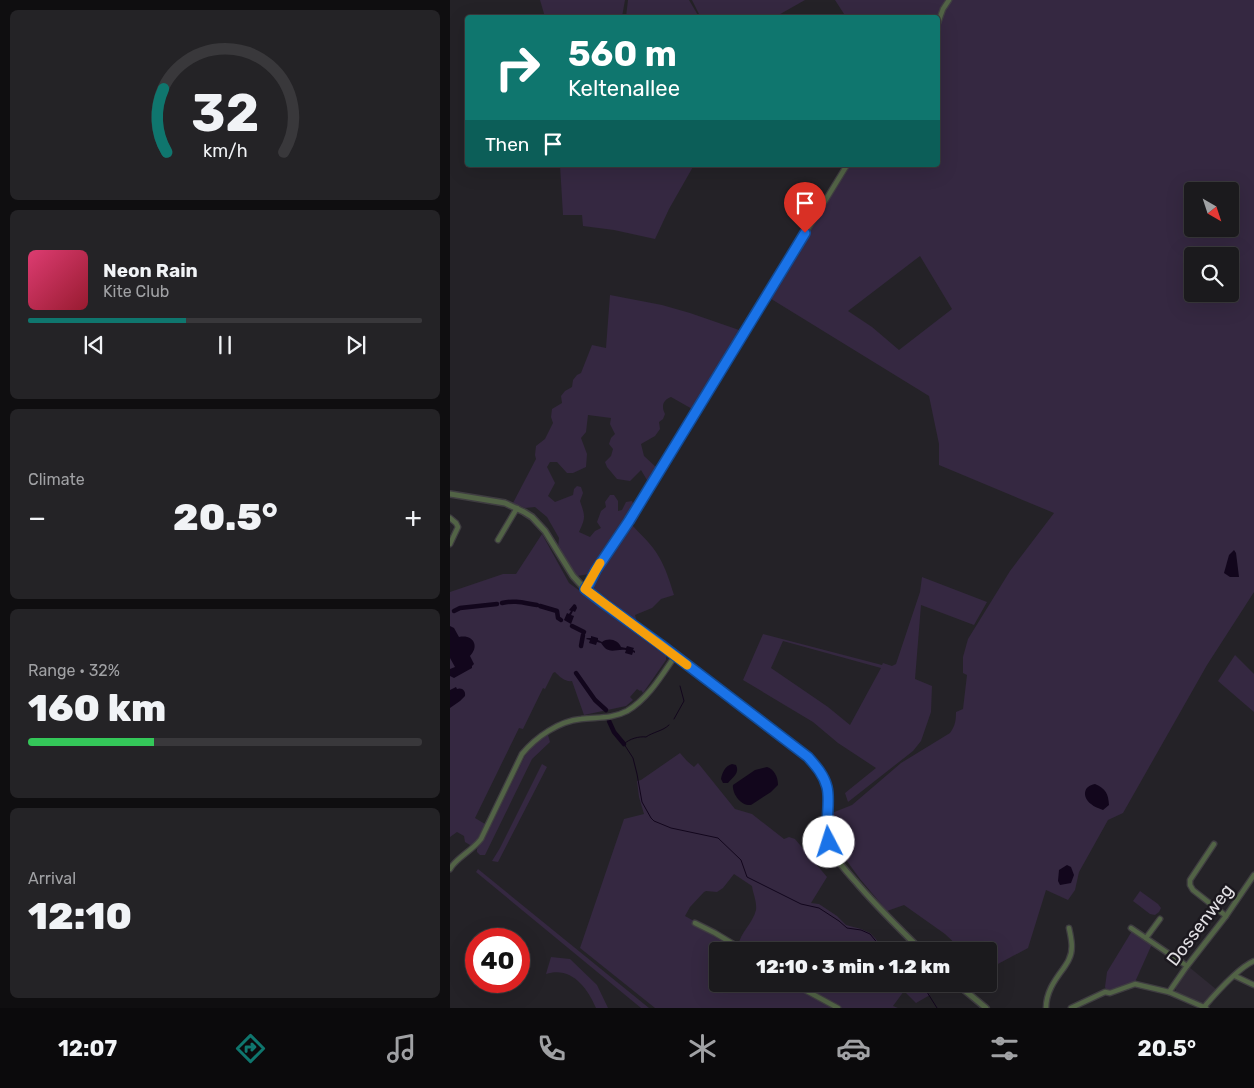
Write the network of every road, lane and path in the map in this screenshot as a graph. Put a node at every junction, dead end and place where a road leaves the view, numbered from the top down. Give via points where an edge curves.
1 (949, 0) edge
2 (940, 17) edge
3 (846, 167) edge
4 (450, 494) edge
5 (517, 508) junction
6 (450, 518) edge
7 (498, 540) dead end
8 (450, 544) edge
9 (585, 589) junction
10 (675, 656) junction
11 (1214, 844) dead end
12 (450, 870) edge
13 (1254, 875) edge
14 (1226, 916) junction
15 (1160, 919) dead end
16 (695, 923) dead end
17 (1069, 928) dead end
18 (1131, 928) dead end
19 (1146, 938) junction
20 (730, 942) edge
21 (913, 942) edge
22 (1254, 962) edge
23 (1187, 966) junction
24 (1235, 976) junction
25 (1254, 985) edge
26 (809, 992) edge
27 (967, 992) edge
28 (1169, 992) junction
29 (838, 1008) edge
30 (986, 1008) edge
31 (1046, 1008) edge
32 (1070, 1008) edge
33 (1205, 1008) edge

1 - 2 street
3 - 9 street
4 - 5 street via 499,501
5 - 7 street
5 - 9 street via 541,526 570,572
6 - 8 street via 458,527
9 - 10 street
10 - 12 street via 646,696 628,710 614,716 563,723 528,746 481,839
10 - 21 street via 801,750 816,765 827,788 826,829 834,854 864,892
11 - 14 street via 1190,880 1190,885
13 - 14 street, Dossenweg
14 - 23 street, Dossenweg
15 - 19 street
16 - 20 street
17 - 31 street via 1070,958 1048,992
18 - 19 street
19 - 23 street
22 - 24 street
23 - 28 street, Dossenweg
24 - 25 street
24 - 33 street
26 - 29 street
27 - 30 street
28 - 32 street via 1135,984 1105,992
28 - 33 street

